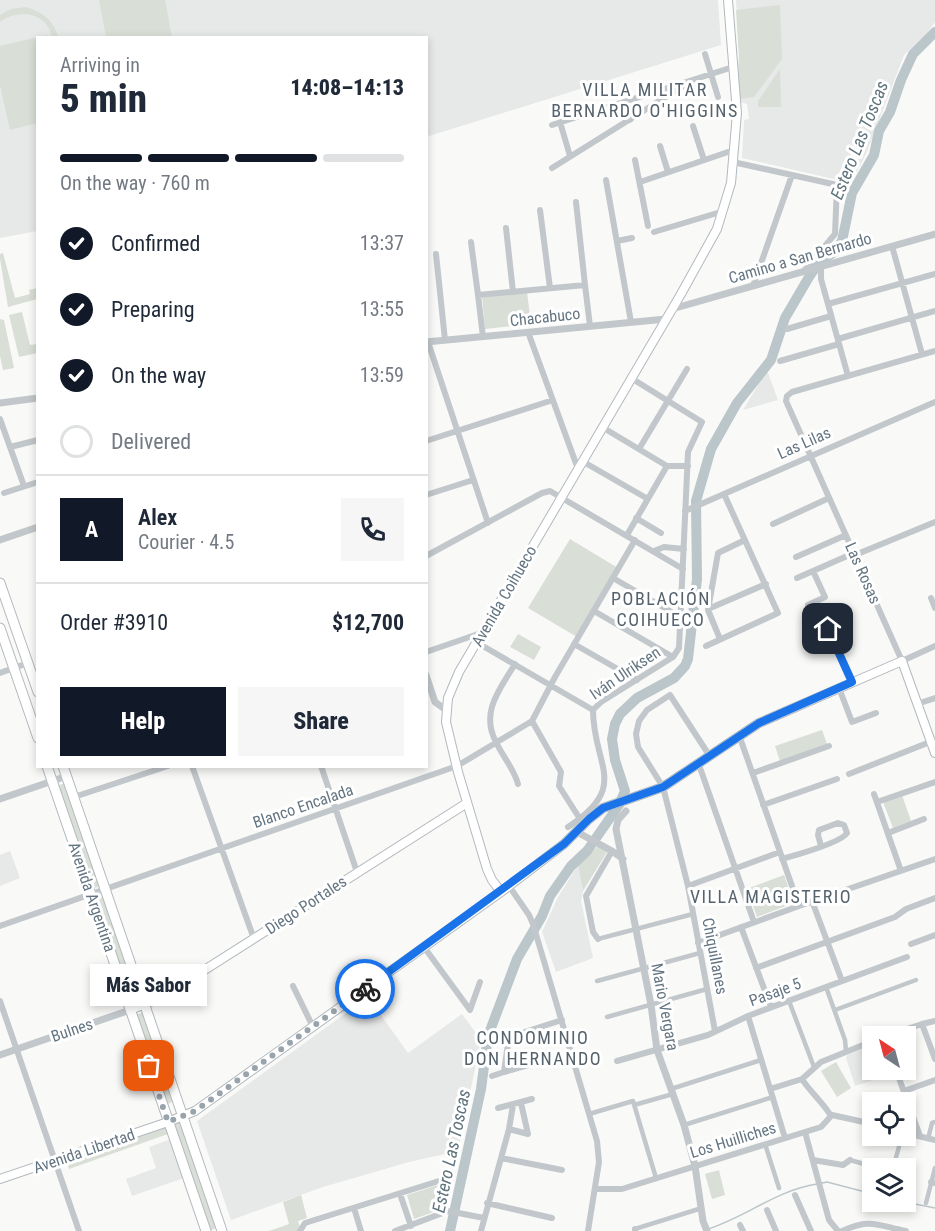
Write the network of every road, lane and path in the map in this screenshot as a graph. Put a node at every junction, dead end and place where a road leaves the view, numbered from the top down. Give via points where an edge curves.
1 (728, 0) edge
2 (705, 54) dead end
3 (733, 67) junction
4 (711, 74) junction
5 (696, 78) junction
6 (718, 97) dead end
7 (624, 102) junction
8 (630, 120) junction
9 (560, 122) junction
10 (552, 125) dead end
11 (693, 126) dead end
12 (660, 146) dead end
13 (570, 156) junction
14 (733, 158) junction
15 (636, 160) dead end
16 (704, 160) junction
17 (552, 168) dead end
18 (668, 172) junction
19 (792, 175) junction
20 (606, 180) dead end
21 (640, 182) junction
22 (576, 202) dead end
23 (540, 210) dead end
24 (724, 211) junction
25 (648, 226) dead end
26 (506, 228) dead end
27 (654, 232) dead end
28 (935, 234) edge
29 (632, 238) dead end
30 (471, 242) dead end
31 (617, 242) junction
32 (892, 246) junction
33 (436, 254) dead end
34 (819, 267) junction
35 (806, 271) junction
36 (935, 274) edge
37 (903, 283) junction
38 (585, 285) junction
39 (753, 286) junction
40 (550, 288) junction
41 (513, 292) junction
42 (478, 295) junction
43 (828, 304) junction
44 (672, 309) junction
45 (935, 311) edge
46 (831, 316) junction
47 (912, 318) junction
48 (666, 319) junction
49 (631, 322) junction
50 (590, 326) junction
51 (787, 329) dead end
52 (528, 332) junction
53 (483, 337) junction
54 (445, 340) junction
55 (428, 342) edge
56 (839, 342) junction
57 (428, 345) edge
58 (935, 351) edge
59 (922, 354) junction
60 (780, 361) dead end
61 (687, 369) dead end
62 (848, 376) junction
63 (631, 378) junction
64 (36, 398) edge
65 (553, 400) junction
66 (669, 400) junction
67 (935, 402) edge
68 (0, 403) edge
69 (0, 419) edge
70 (602, 428) junction
71 (457, 431) junction
72 (36, 440) edge
73 (428, 440) edge
74 (10, 447) junction
75 (639, 449) junction
76 (810, 455) junction
77 (580, 465) junction
78 (667, 466) junction
79 (688, 466) junction
80 (473, 480) junction
81 (36, 483) edge
82 (24, 486) junction
83 (4, 493) dead end
84 (428, 494) edge
85 (724, 494) junction
86 (561, 497) junction
87 (829, 498) junction
88 (648, 499) junction
89 (689, 510) junction
90 (636, 518) junction
91 (935, 522) edge
92 (488, 523) junction
93 (773, 524) dead end
94 (36, 529) edge
95 (661, 533) dead end
96 (627, 535) junction
97 (846, 535) junction
98 (2, 539) edge
99 (635, 540) junction
100 (745, 540) junction
101 (684, 549) junction
102 (654, 550) junction
103 (854, 554) junction
104 (428, 555) edge
105 (796, 557) dead end
106 (683, 569) junction
107 (813, 571) junction
108 (613, 578) junction
109 (797, 578) dead end
110 (0, 583) edge
111 (766, 584) junction
112 (931, 598) dead end
113 (808, 605) dead end
114 (935, 608) edge
115 (708, 609) junction
116 (594, 611) junction
117 (680, 617) junction
118 (0, 628) edge
119 (828, 629) dead end
120 (482, 633) junction
121 (720, 639) junction
122 (476, 642) junction
123 (574, 644) junction
124 (706, 646) dead end
125 (935, 646) edge
126 (428, 651) edge
127 (673, 657) junction
128 (902, 661) junction
129 (514, 664) junction
130 (32, 667) edge
131 (14, 668) junction
132 (0, 673) edge
133 (35, 678) edge
134 (637, 680) junction
135 (428, 681) edge
136 (852, 682) junction
137 (552, 686) junction
138 (839, 687) junction
139 (935, 698) edge
140 (917, 704) junction
141 (446, 710) junction
142 (593, 710) junction
143 (876, 713) dead end
144 (532, 720) junction
145 (36, 732) edge
146 (739, 735) junction
147 (933, 741) edge
148 (496, 742) junction
149 (829, 746) dead end
150 (935, 753) edge
151 (709, 755) junction
152 (698, 762) junction
153 (457, 766) junction
154 (48, 768) edge
155 (64, 768) edge
156 (162, 768) edge
157 (193, 768) edge
158 (322, 768) edge
159 (753, 773) junction
160 (849, 774) dead end
161 (67, 776) junction
162 (837, 779) dead end
163 (52, 781) junction
164 (935, 782) edge
165 (518, 784) dead end
166 (663, 787) junction
167 (874, 794) dead end
168 (74, 797) junction
169 (0, 799) edge
170 (877, 802) junction
171 (467, 803) junction
172 (764, 804) junction
173 (335, 809) junction
174 (626, 811) dead end
175 (924, 819) dead end
176 (582, 821) junction
177 (568, 827) dead end
178 (888, 833) junction
179 (581, 834) junction
180 (821, 846) junction
181 (222, 849) junction
182 (612, 851) junction
183 (781, 856) junction
184 (624, 859) junction
185 (935, 859) edge
186 (735, 869) junction
187 (901, 871) junction
188 (357, 872) junction
189 (509, 886) junction
190 (688, 886) junction
191 (106, 890) junction
192 (501, 892) junction
193 (91, 894) junction
194 (935, 898) edge
195 (812, 901) junction
196 (799, 906) junction
197 (693, 914) junction
198 (754, 922) junction
199 (0, 926) edge
200 (741, 927) junction
201 (636, 928) junction
202 (935, 935) edge
203 (254, 939) junction
204 (598, 939) joint
205 (828, 942) junction
206 (698, 943) junction
207 (911, 944) dead end
208 (424, 947) junction
209 (700, 953) junction
210 (907, 957) dead end
211 (644, 968) junction
212 (756, 968) junction
213 (916, 980) dead end
214 (597, 981) dead end
215 (842, 981) junction
216 (480, 982) dead end
217 (293, 986) dead end
218 (826, 987) junction
219 (707, 989) junction
220 (789, 1000) junction
221 (0, 1001) edge
222 (145, 1005) junction
223 (651, 1005) junction
224 (771, 1007) junction
225 (130, 1010) junction
226 (835, 1010) junction
227 (748, 1016) junction
228 (607, 1017) dead end
229 (562, 1020) junction
230 (935, 1021) edge
231 (922, 1024) junction
232 (916, 1026) edge
233 (313, 1027) junction
234 (715, 1031) junction
235 (862, 1045) edge
236 (16, 1049) junction
237 (657, 1050) junction
238 (846, 1051) junction
239 (0, 1055) edge
240 (549, 1059) dead end
241 (935, 1059) edge
242 (761, 1060) junction
243 (617, 1061) dead end
244 (814, 1067) junction
245 (504, 1072) junction
246 (492, 1076) dead end
247 (801, 1079) junction
248 (900, 1080) edge
249 (935, 1080) edge
250 (770, 1089) junction
251 (672, 1091) junction
252 (904, 1091) junction
253 (773, 1097) junction
254 (532, 1099) dead end
255 (521, 1102) junction
256 (634, 1103) junction
257 (513, 1105) junction
258 (498, 1108) dead end
259 (589, 1114) junction
260 (831, 1116) junction
261 (183, 1117) junction
262 (862, 1121) edge
263 (168, 1122) junction
264 (935, 1122) edge
265 (684, 1125) junction
266 (509, 1129) junction
267 (805, 1132) junction
268 (916, 1136) edge
269 (920, 1137) junction
270 (785, 1138) junction
271 (175, 1140) junction
272 (191, 1140) junction
273 (932, 1140) edge
274 (765, 1144) junction
275 (501, 1158) junction
276 (813, 1160) junction
277 (850, 1160) joint
278 (55, 1161) junction
279 (862, 1163) edge
280 (695, 1166) junction
281 (935, 1168) edge
282 (562, 1170) dead end
283 (656, 1178) junction
284 (0, 1179) edge
285 (439, 1181) dead end
286 (933, 1183) edge
287 (779, 1188) dead end
288 (595, 1189) junction
289 (209, 1194) junction
290 (400, 1194) junction
291 (795, 1195) dead end
292 (195, 1199) junction
293 (487, 1203) junction
294 (926, 1203) dead end
295 (354, 1208) junction
296 (702, 1208) junction
297 (767, 1210) dead end
298 (484, 1218) junction
299 (552, 1218) dead end
300 (411, 1226) junction
301 (706, 1229) edge
302 (853, 1229) edge
303 (635, 1230) edge
304 (79, 1231) edge
305 (206, 1231) edge
306 (222, 1231) edge
307 (300, 1231) edge
308 (362, 1231) edge
309 (395, 1231) edge
310 (481, 1231) edge
311 (588, 1231) edge
312 (776, 1231) edge
313 (811, 1231) edge
314 (840, 1231) edge
315 (906, 1231) edge

1 - 3 main road, Avenida Coihueco
2 - 4 street
3 - 4 street
3 - 14 main road, Avenida Coihueco via 737,113
4 - 5 street
4 - 6 street
5 - 7 street
5 - 8 street
7 - 8 street
7 - 9 street
8 - 13 street
9 - 10 street
9 - 13 street
11 - 16 street
12 - 18 street
13 - 17 street
14 - 16 street via 728,152
14 - 19 street
14 - 24 main road, Avenida Coihueco
15 - 21 street
16 - 18 street
18 - 21 street
19 - 35 street via 837,186 835,234
19 - 39 street
20 - 31 street
21 - 25 street
22 - 38 street
23 - 40 street
24 - 27 street
24 - 44 main road, Avenida Coihueco
26 - 41 street
28 - 32 street, Camino a San Bernardo
29 - 31 street
30 - 42 street
31 - 49 street
32 - 34 street, Camino a San Bernardo
32 - 37 street
33 - 54 street
34 - 35 street, Camino a San Bernardo
34 - 43 street
35 - 39 street, Camino a San Bernardo
36 - 37 street
37 - 43 street
37 - 47 street
38 - 40 street
38 - 50 street
39 - 44 street, Camino a San Bernardo
40 - 41 street
41 - 42 street
42 - 53 street
43 - 46 street
44 - 48 main road, Avenida Coihueco
45 - 47 street
46 - 51 street
46 - 56 street
47 - 56 street
47 - 59 street
48 - 49 street, Chacabuco
48 - 63 main road, Avenida Coihueco
49 - 50 street, Chacabuco
50 - 52 street, Chacabuco
52 - 53 street, Chacabuco
52 - 65 street
53 - 54 street, Chacabuco
54 - 55 street, Chacabuco
56 - 60 street
56 - 62 street
57 - 71 street
58 - 59 street
59 - 62 street
61 - 66 street
62 - 76 street, Las Rosas via 787,396 786,403
63 - 66 street
63 - 70 main road, Avenida Coihueco
64 - 68 street
65 - 71 street
65 - 77 street
66 - 75 street
66 - 79 street, Iván Ulriksen via 702,422 689,448
67 - 76 street, Las Lilas
69 - 74 street
70 - 75 street
70 - 77 main road, Avenida Coihueco
71 - 73 street
71 - 80 street
72 - 74 street
74 - 82 street
75 - 78 street
76 - 85 street, Las Lilas
76 - 87 street, Las Rosas
77 - 86 main road, Avenida Coihueco
77 - 88 street
78 - 79 street
78 - 88 street
79 - 89 street, Iván Ulriksen
80 - 84 street
80 - 92 street
81 - 82 street
82 - 83 street
85 - 89 street, Las Lilas
85 - 100 street
86 - 92 street via 544,492
86 - 96 street
86 - 120 main road, Avenida Coihueco
87 - 93 street
87 - 97 street, Las Rosas
88 - 90 street
89 - 101 street, Iván Ulriksen
90 - 95 street
90 - 96 street
91 - 103 street
92 - 104 street
94 - 98 street
96 - 99 street
97 - 103 street, Las Rosas
97 - 105 street
99 - 102 street
99 - 108 street, Blanco Encalada
100 - 111 street
100 - 115 street via 718,553
101 - 102 street
101 - 106 street, Iván Ulriksen
102 - 106 street
103 - 107 street
103 - 128 street, Las Rosas
106 - 117 street, Iván Ulriksen
107 - 109 street
107 - 113 street via 825,597
108 - 116 street, Blanco Encalada
108 - 117 street
110 - 130 main road
111 - 115 street
111 - 121 street via 778,613
112 - 114 street
115 - 121 street
116 - 123 street, Blanco Encalada
116 - 127 street
117 - 127 street, Iván Ulriksen via 679,648
118 - 131 main road
119 - 136 street
120 - 122 main road, Avenida Coihueco
120 - 126 street
121 - 124 street
122 - 129 street
122 - 141 main road, Avenida Coihueco via 452,685
123 - 134 street
123 - 137 street, Blanco Encalada
125 - 128 street
127 - 134 street, Iván Ulriksen
128 - 136 main road, Avenida Libertad
128 - 140 main road, Las Rosas
129 - 137 street
129 - 148 street via 491,705
130 - 131 street
130 - 133 main road
131 - 132 street
131 - 145 main road
134 - 142 street, Iván Ulriksen
135 - 141 street via 435,702
136 - 138 main road, Avenida Libertad
137 - 142 street
137 - 144 street, Blanco Encalada
138 - 143 street via 852,722
138 - 146 main road, Avenida Libertad
139 - 140 street
140 - 147 main road, Las Rosas
141 - 153 main road, Avenida Coihueco
142 - 176 street, Iván Ulriksen via 605,782 599,801
144 - 148 street, Blanco Encalada
144 - 176 street via 561,772 559,786
146 - 151 main road, Avenida Libertad
146 - 159 street
147 - 150 main road, Las Rosas
147 - 160 street
148 - 153 street, Blanco Encalada
148 - 165 street
149 - 159 street
151 - 152 main road, Avenida Libertad
151 - 166 street, Chiquillanes via 670,695 647,710 639,721 638,747
152 - 166 main road, Avenida Libertad
152 - 186 street
153 - 171 main road, Avenida Coihueco
153 - 173 street, Blanco Encalada
154 - 163 main road, Avenida Argentina
155 - 161 main road, Avenida Argentina
156 - 168 street
157 - 181 street
158 - 173 street
159 - 172 street
161 - 163 street
161 - 168 main road, Avenida Argentina
162 - 172 street
163 - 169 street
163 - 193 main road, Avenida Argentina
164 - 170 street
166 - 176 main road, Avenida Libertad via 603,808
166 - 190 street, Chiquillanes
167 - 170 street
168 - 191 main road, Avenida Argentina
170 - 178 street
171 - 188 main road, Diego Portales
171 - 192 main road, Avenida Coihueco via 489,875
172 - 183 street
173 - 181 street, Blanco Encalada
173 - 188 street
174 - 184 street, Mario Vergara via 616,826
175 - 178 street
176 - 177 street, Iván Ulriksen
176 - 179 main road, Avenida Libertad
178 - 187 street
179 - 182 street
179 - 189 main road, Avenida Libertad
180 - 180 street via 819,830 838,823 844,825 845,837
180 - 183 street
181 - 191 street, Blanco Encalada
181 - 203 street
182 - 184 street
182 - 204 street via 586,896
183 - 186 street
183 - 196 street
184 - 201 street, Mario Vergara
185 - 187 street
186 - 190 street
186 - 198 street
187 - 195 street
188 - 203 main road, Diego Portales
189 - 192 main road, Avenida Libertad
189 - 229 street via 533,924
190 - 197 street, Chiquillanes
191 - 193 street, Blanco Encalada
191 - 222 main road, Avenida Argentina
192 - 208 main road, Avenida Libertad
193 - 199 street, Blanco Encalada
193 - 225 main road, Avenida Argentina
194 - 205 street, Pasaje 5 via 906,909 895,918
195 - 196 street
195 - 205 street
196 - 198 street
197 - 201 street
197 - 206 street, Chiquillanes
198 - 200 street
200 - 206 street
200 - 212 street
201 - 204 street
201 - 211 street, Mario Vergara
202 - 207 street
203 - 222 main road, Diego Portales
205 - 212 street, Pasaje 5
205 - 215 street
206 - 209 street, Chiquillanes
208 - 216 street via 470,1010
208 - 233 main road, Avenida Libertad
209 - 211 street
209 - 219 street, Chiquillanes
210 - 215 street, Pasaje 5
211 - 214 street
211 - 223 street, Mario Vergara
212 - 224 street
213 - 226 street
215 - 218 street, Pasaje 5
217 - 233 street
218 - 220 street, Pasaje 5
218 - 226 street
219 - 223 street
219 - 234 street, Chiquillanes
220 - 224 street, Pasaje 5
220 - 244 street
221 - 236 street
222 - 225 main road, Bulnes
222 - 261 main road, Avenida Argentina
223 - 228 street
223 - 237 street, Mario Vergara
224 - 227 street, Pasaje 5
225 - 236 street, Bulnes
225 - 263 main road, Avenida Argentina
226 - 238 street
227 - 234 street, Pasaje 5
227 - 242 street
229 - 245 street via 509,1038
229 - 259 street
230 - 231 street
231 - 232 street
231 - 241 street
233 - 261 main road, Avenida Libertad
234 - 237 street, Pasaje 5
235 - 238 street
236 - 239 street, Bulnes
236 - 278 street
237 - 243 street, Pasaje 5
237 - 251 street, Mario Vergara
238 - 244 street
240 - 245 street
242 - 250 street
242 - 251 street
244 - 247 street
245 - 246 street
247 - 250 street
247 - 260 street
248 - 252 street
249 - 252 street
250 - 253 street
251 - 256 street
251 - 265 street, Mario Vergara
252 - 269 street
253 - 265 street
253 - 270 street
254 - 255 street
255 - 257 street
255 - 266 street via 528,1134
256 - 259 street
256 - 283 street
257 - 258 street
257 - 266 street
259 - 288 street via 599,1153
260 - 262 street
260 - 267 street, Los Huilliches via 821,1127
261 - 263 main road, Avenida Libertad
261 - 272 main road, Avenida Argentina
263 - 271 main road, Avenida Argentina
263 - 278 main road, Avenida Libertad
264 - 273 street
265 - 280 street, Mario Vergara
266 - 275 street
267 - 270 street, Los Huilliches
267 - 276 street
268 - 269 street
269 - 273 street
270 - 274 street, Los Huilliches
271 - 272 main road via 182,1134
271 - 292 main road, Avenida Argentina
272 - 289 main road, Avenida Argentina
274 - 280 street, Los Huilliches
274 - 287 street
275 - 282 street
275 - 293 street
276 - 277 street via 842,1169
276 - 314 street via 829,1220
277 - 279 street
278 - 284 main road, Avenida Libertad
278 - 304 street
280 - 283 street, Los Huilliches
280 - 296 street, Mario Vergara
281 - 286 street
283 - 288 street, Los Huilliches via 622,1189
285 - 290 street
286 - 294 street
288 - 311 street
289 - 292 main road
289 - 306 main road, Avenida Argentina
290 - 295 street
290 - 300 street
291 - 313 street
292 - 305 main road, Avenida Argentina
293 - 298 street
293 - 299 street
295 - 307 street via 304,1223
295 - 308 street
296 - 301 street, Mario Vergara
296 - 303 street
297 - 312 street
298 - 300 street via 454,1212
298 - 310 street
300 - 309 street
302 - 314 street
302 - 315 street via 869,1223

